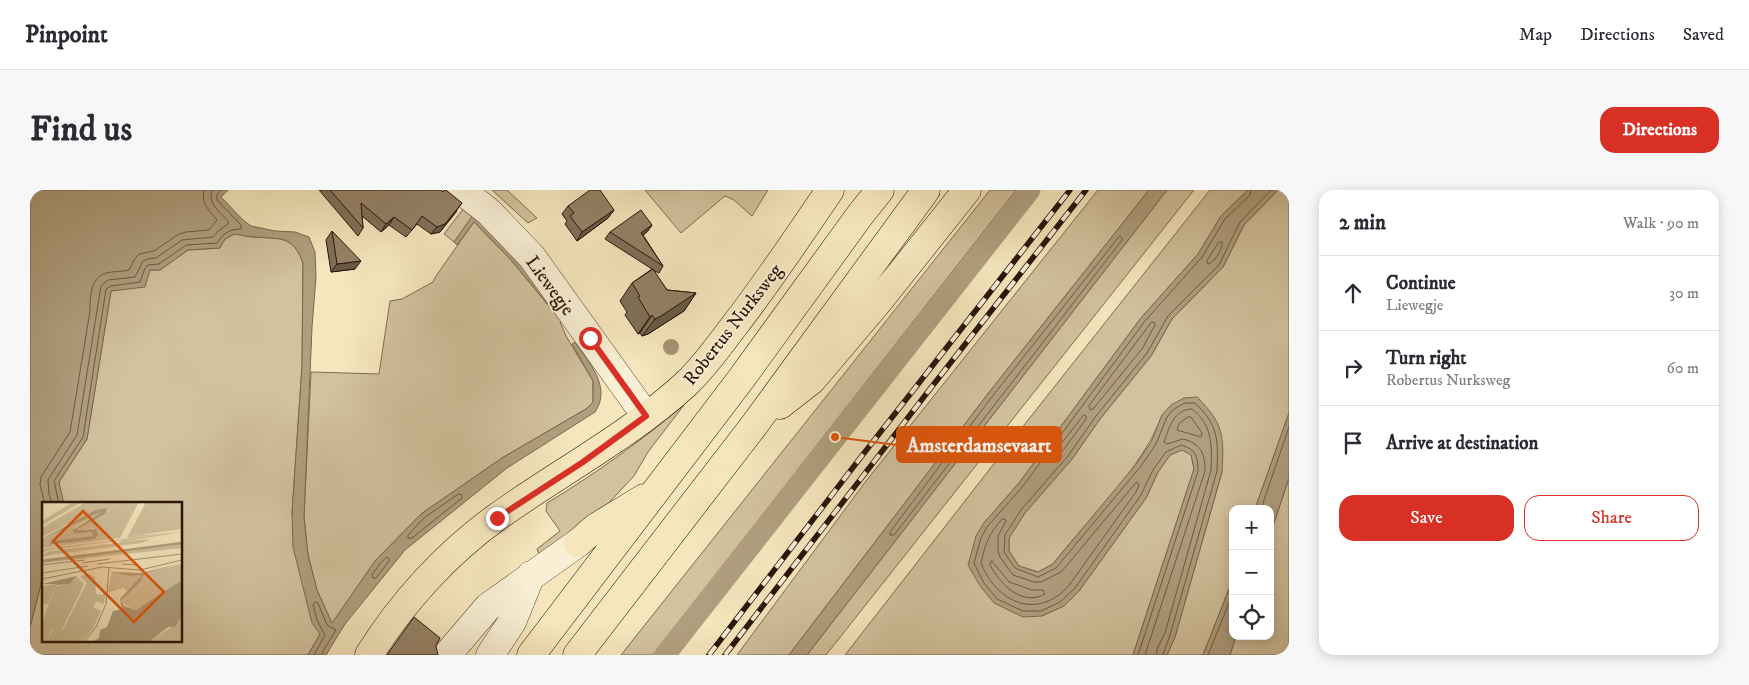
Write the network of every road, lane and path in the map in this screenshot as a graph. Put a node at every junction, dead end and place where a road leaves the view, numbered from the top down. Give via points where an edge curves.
1 (461, 190) edge
2 (830, 190) edge
3 (875, 190) edge
4 (880, 190) edge
5 (926, 190) edge
6 (968, 190) edge
7 (860, 215) junction
8 (646, 416) junction
9 (755, 424) junction
10 (656, 491) junction
11 (578, 543) joint
12 (532, 574) junction
13 (369, 655) edge
14 (447, 655) edge
15 (490, 655) edge
16 (530, 655) edge
17 (577, 655) edge

1 - 8 street, Liewegje via 489,212 532,256
2 - 8 main road, Robertus Nurksweg via 797,241 701,368
3 - 7 main road
4 - 7 main road
5 - 9 main road
6 - 9 main road via 812,380
7 - 10 main road
8 - 13 main road, Robertus Nurksweg via 497,518 454,552 418,590
9 - 17 main road
10 - 11 main road via 595,528
10 - 16 main road
11 - 12 street
12 - 14 street via 488,607
12 - 15 street via 512,622

